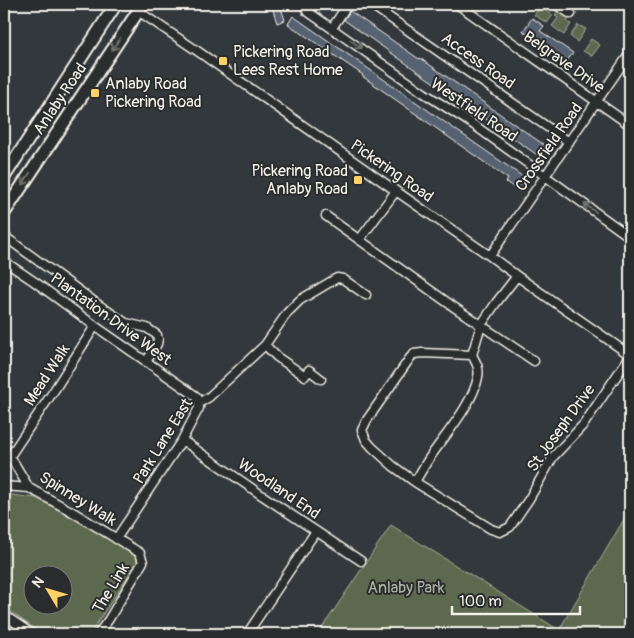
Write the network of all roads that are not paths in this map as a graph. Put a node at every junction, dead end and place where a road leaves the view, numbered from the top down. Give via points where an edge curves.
1 (116, 4) edge
2 (306, 4) edge
3 (348, 4) edge
4 (370, 4) edge
5 (457, 4) edge
6 (555, 4) edge
7 (140, 8) edge
8 (571, 14) dead end
9 (332, 28) junction
10 (630, 53) edge
11 (597, 102) junction
12 (630, 125) edge
13 (569, 142) junction
14 (4, 177) edge
15 (545, 177) junction
16 (396, 191) junction
17 (4, 213) edge
18 (326, 216) dead end
19 (4, 236) edge
20 (630, 237) edge
21 (360, 239) junction
22 (490, 256) junction
23 (4, 261) edge
24 (517, 276) junction
25 (366, 294) dead end
26 (482, 325) junction
27 (95, 326) junction
28 (265, 345) junction
29 (472, 355) junction
30 (630, 356) edge
31 (534, 361) dead end
32 (146, 362) junction
33 (321, 378) dead end
34 (199, 403) junction
35 (182, 440) junction
36 (10, 456) junction
37 (4, 463) edge
38 (414, 482) junction
39 (4, 486) edge
40 (29, 488) junction
41 (316, 531) junction
42 (116, 539) junction
43 (362, 560) dead end
44 (4, 615) edge
45 (32, 634) edge
46 (98, 634) edge
47 (247, 634) edge

1 - 14 main road, Anlaby Road
2 - 9 street, Westfield Road via 308,11
3 - 9 street
4 - 13 street, Access Road
5 - 11 street, Belgrave Drive
6 - 8 street
7 - 16 street, Pickering Road
7 -> 17 main road, Anlaby Road
9 -> 15 street, Westfield Road
10 - 11 street, Crossfield Road
11 - 12 street, Belgrave Drive
11 - 13 street, Crossfield Road
13 - 15 street, Crossfield Road
20 -> 15 street, Westfield Road
15 - 22 street, Crossfield Road
16 - 21 street
16 - 22 street, Pickering Road
18 - 21 street
19 - 32 street via 126,323 147,328 156,335 158,344
21 - 26 street
22 - 24 street, Pickering Road
23 - 27 street, Plantation Drive West
24 - 26 street
24 - 30 street, Pickering Road
25 - 28 street, Park Lane East via 343,279 332,280 300,300
26 - 29 street
26 - 31 street
27 - 32 street, Plantation Drive West
27 - 36 street, Mead Walk
28 - 33 street via 305,376 309,370
28 - 34 street, Park Lane East
29 - 38 street via 479,375 474,391
29 - 38 street, St Joseph Drive via 414,354 362,430 372,447
30 - 38 street, St Joseph Drive via 584,424 553,457 510,527 500,532 491,529
32 - 34 street, Plantation Drive West via 197,397
34 - 35 street, Park Lane East
35 - 41 street, Woodland End
35 - 42 street, Park Lane East
36 - 37 street, Mead Walk
36 - 40 street, Spinney Walk
39 - 40 street
40 - 42 street, Spinney Walk
41 - 43 street, Woodland End
41 - 47 street
42 - 46 street, The Link via 140,553 143,562
44 - 45 street

